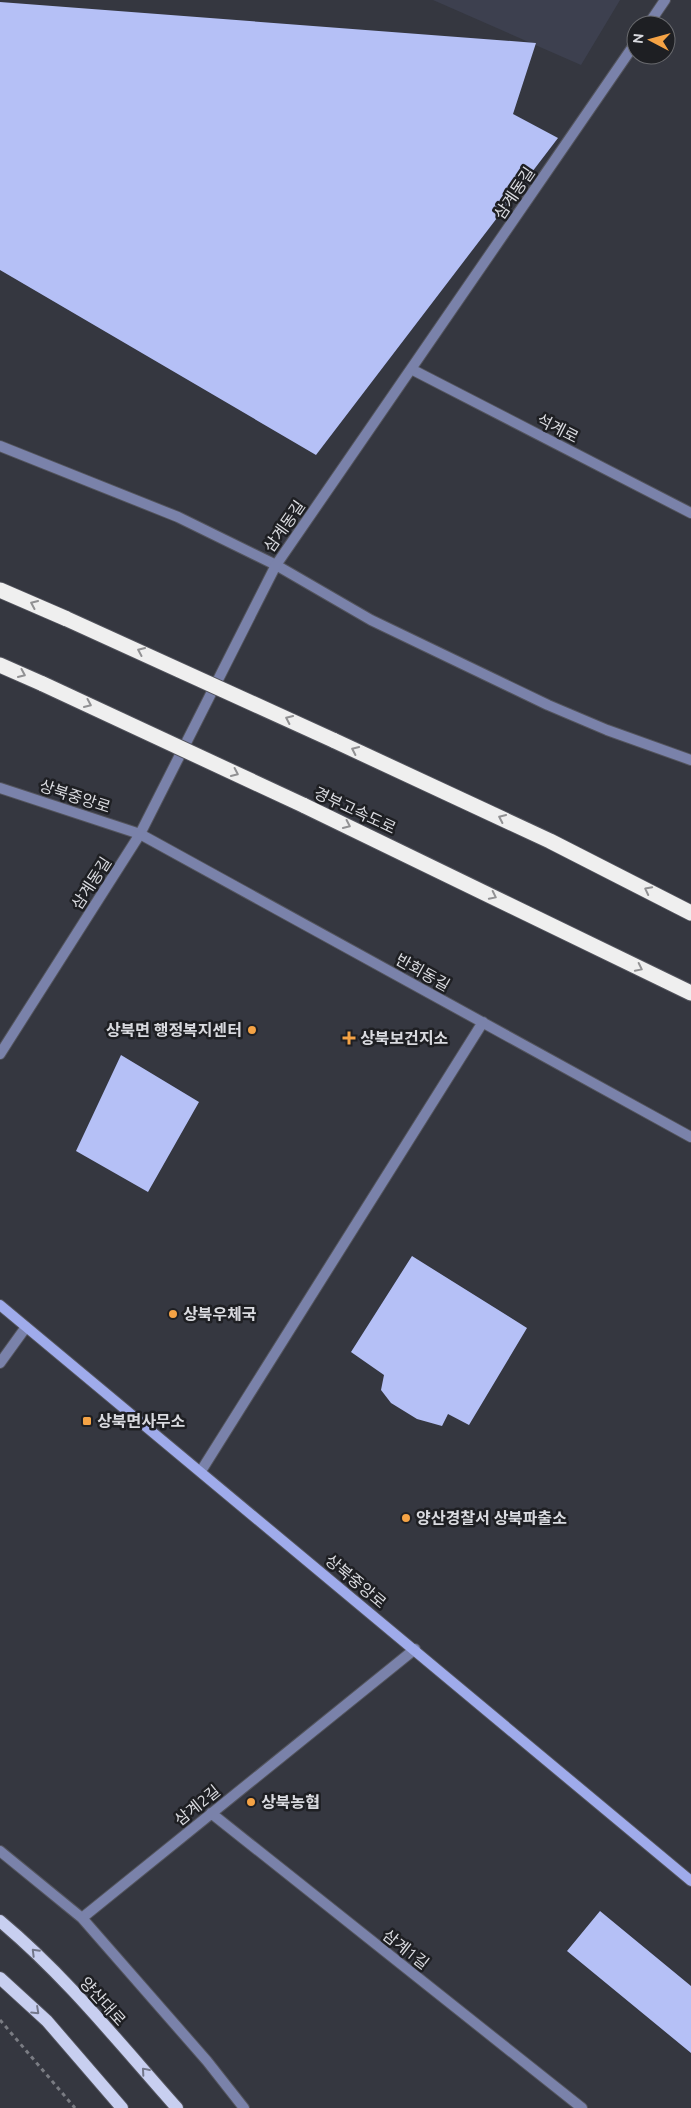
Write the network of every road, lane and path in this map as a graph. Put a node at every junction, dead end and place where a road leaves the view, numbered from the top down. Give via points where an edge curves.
1 (665, 0) edge
2 (655, 15) edge
3 (626, 57) edge
4 (411, 369) junction
5 (0, 446) edge
6 (691, 513) edge
7 (276, 565) junction
8 (0, 590) edge
9 (0, 665) edge
10 (691, 760) edge
11 (0, 788) edge
12 (140, 834) junction
13 (691, 913) edge
14 (691, 993) edge
15 (483, 1022) junction
16 (0, 1054) edge
17 (691, 1137) edge
18 (0, 1306) edge
19 (26, 1327) junction
20 (0, 1363) edge
21 (201, 1471) junction
22 (415, 1650) junction
23 (211, 1813) junction
24 (0, 1851) edge
25 (691, 1881) edge
26 (82, 1918) junction
27 (0, 1921) edge
28 (0, 1978) edge
29 (0, 2020) edge
30 (75, 2108) edge
31 (122, 2108) edge
32 (177, 2108) edge
33 (244, 2108) edge
34 (582, 2108) edge

1 - 2 street
3 - 4 street, 삼계동길
4 - 6 street, 석계로
4 - 7 street, 삼계동길
5 - 7 street via 178,517
7 - 10 street via 371,620 548,705
7 - 12 street, 삼계동길
13 -> 8 highway, bridge via 550,840
9 -> 14 highway, 경부고속도로, bridge via 303,805
11 - 12 street, 상북중앙로
12 - 15 street, 반회동길
12 - 16 street, 삼계동길
15 - 17 street, 반회동길
15 - 21 street
18 - 19 main road, 상북중앙로
19 - 20 street
19 - 21 main road, 상북중앙로
21 - 22 main road, 상북중앙로
22 - 23 street, 삼계2길
22 - 25 main road, 상북중앙로
23 - 26 street, 삼계2길
23 - 34 street, 삼계1길
24 - 26 street
26 - 33 street
32 -> 27 main road, 양산대로 via 81,1999
28 -> 31 main road via 47,2021
29 - 30 path

